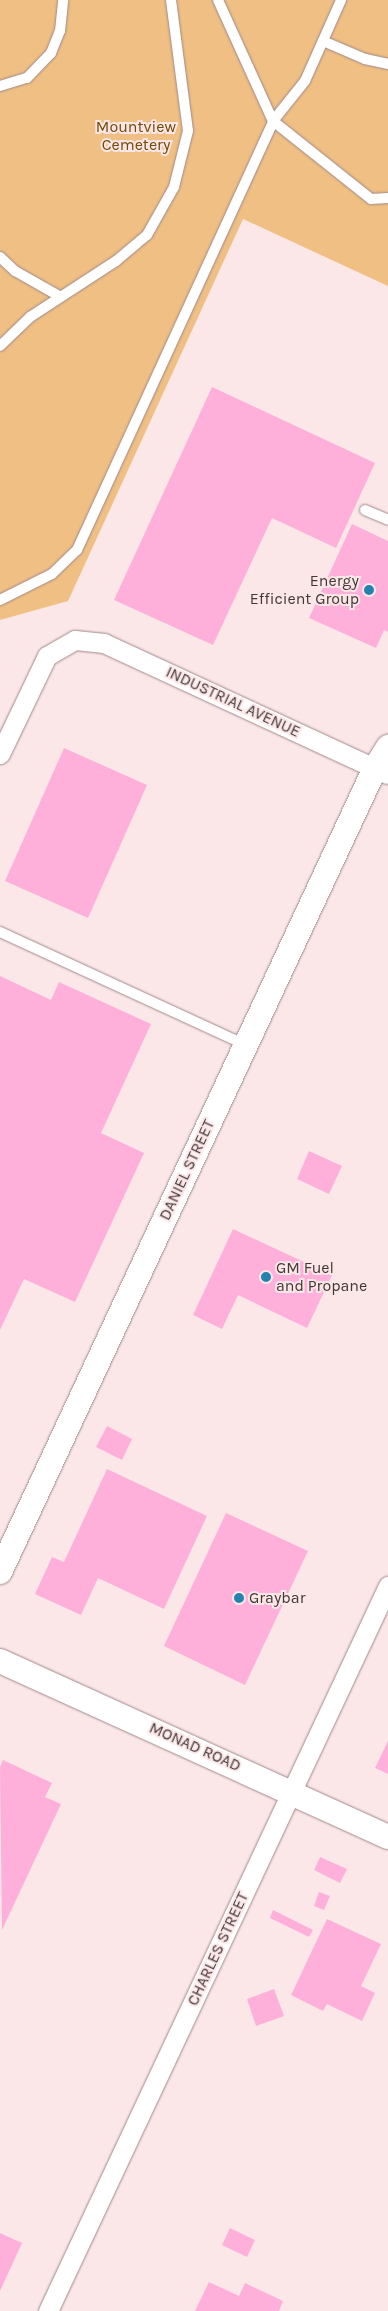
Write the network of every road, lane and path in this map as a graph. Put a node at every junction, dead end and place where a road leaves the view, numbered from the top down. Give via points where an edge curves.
1 (63, 0) edge
2 (171, 0) edge
3 (218, 0) edge
4 (341, 0) edge
5 (323, 41) junction
6 (388, 64) edge
7 (0, 86) edge
8 (273, 120) junction
9 (388, 198) edge
10 (0, 256) edge
11 (59, 296) junction
12 (0, 346) edge
13 (365, 510) dead end
14 (388, 520) edge
15 (0, 600) edge
16 (388, 747) edge
17 (0, 754) edge
18 (381, 771) edge
19 (0, 932) edge
20 (246, 1045) junction
21 (0, 1572) edge
22 (388, 1586) edge
23 (0, 1660) edge
24 (292, 1791) junction
25 (388, 1837) edge
26 (48, 2311) edge

1 - 7 lane via 60,31 51,53 27,78
2 - 11 lane via 188,131 174,187 147,235 116,261
3 - 8 lane
4 - 5 lane
5 - 6 lane via 364,59
5 - 8 lane via 305,81
8 - 9 lane via 371,199
8 - 15 lane via 76,550 52,574
10 - 11 lane via 21,275
11 - 12 lane via 30,317
13 - 14 lane
16 - 18 street, DANIEL STREET
17 - 18 street, INDUSTRIAL AVENUE via 47,656 75,640 104,643
18 - 20 street, DANIEL STREET
19 - 20 lane
20 - 21 street, DANIEL STREET
22 - 24 street, CHARLES STREET
23 - 24 street, MONAD ROAD
24 - 25 street, MONAD ROAD
24 - 26 street, CHARLES STREET

